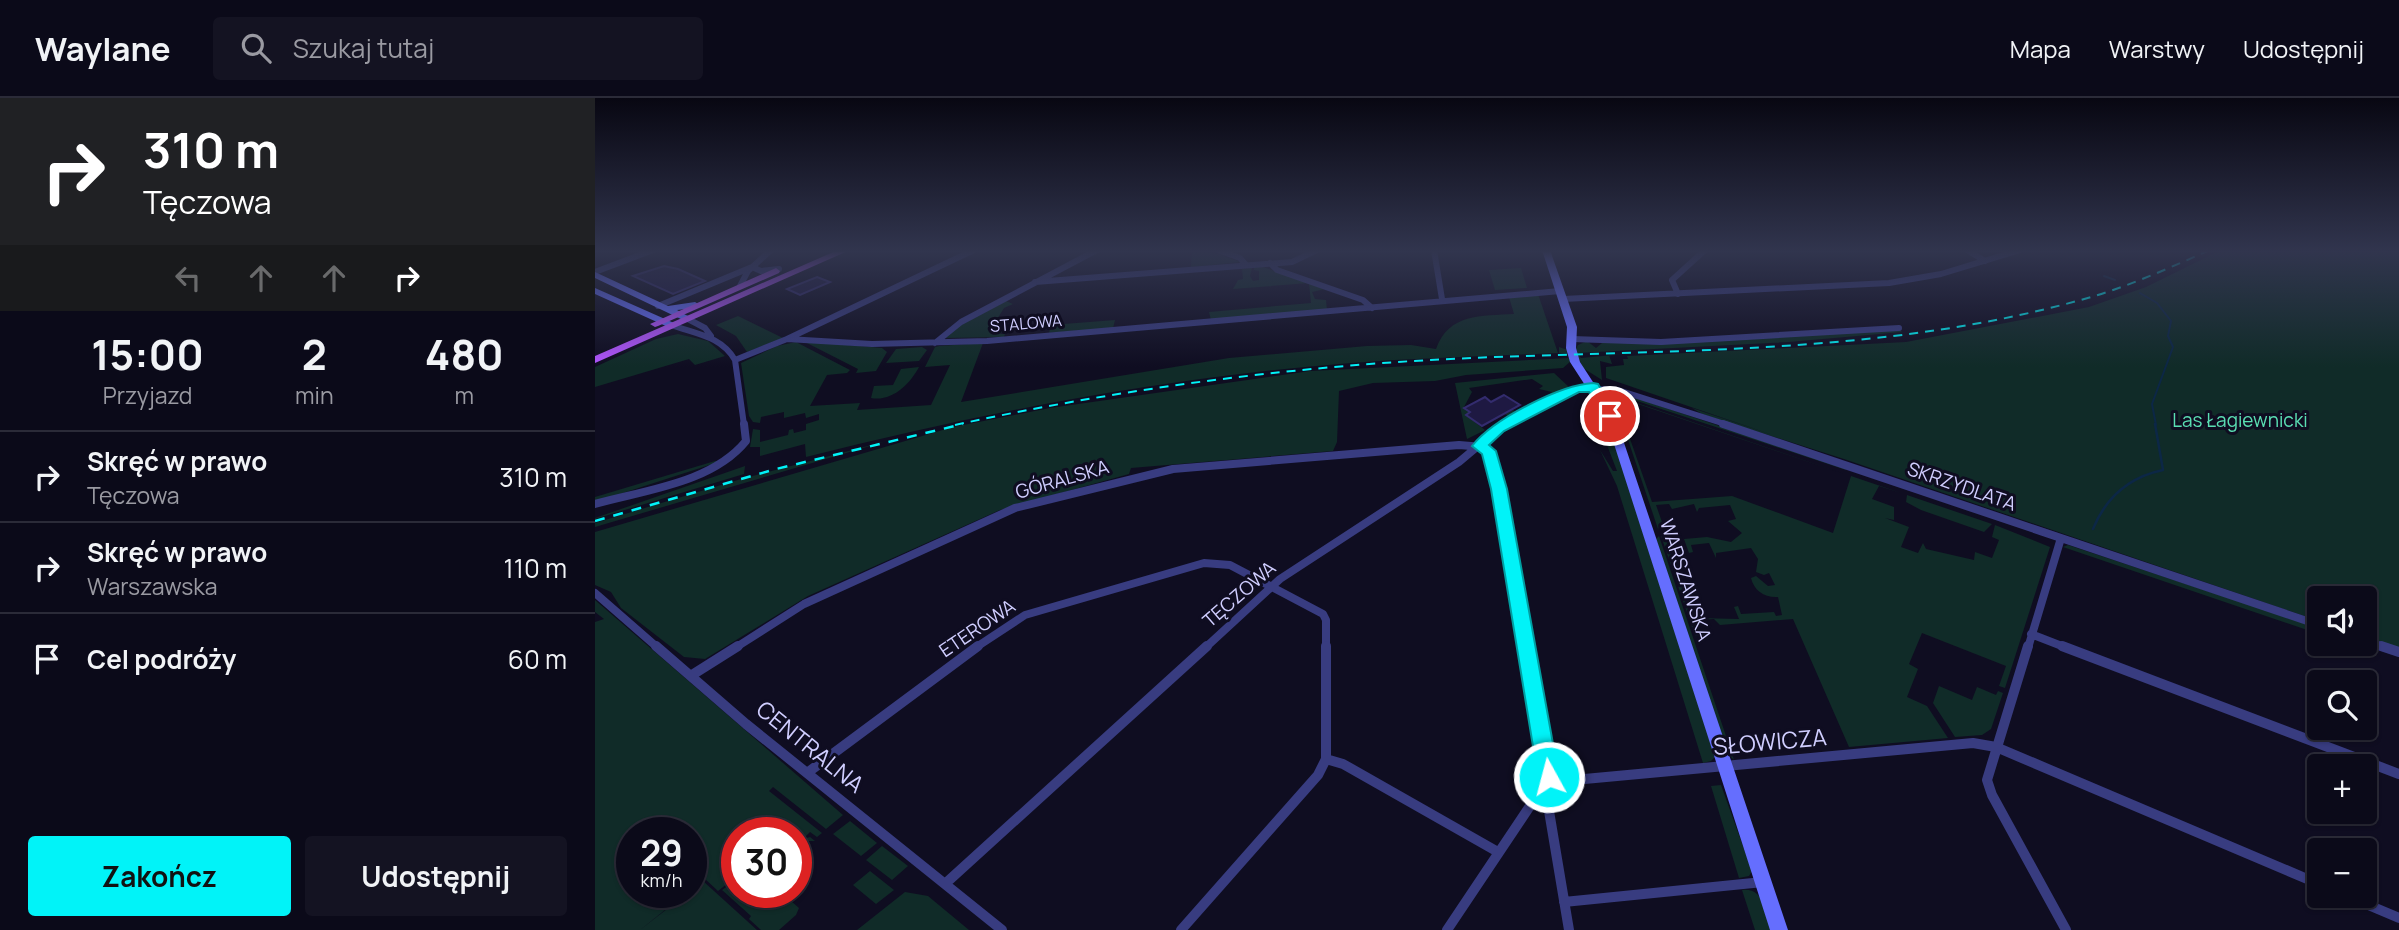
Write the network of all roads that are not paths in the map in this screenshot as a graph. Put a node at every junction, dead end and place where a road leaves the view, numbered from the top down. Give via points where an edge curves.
1 (626, 289) edge
2 (702, 289) edge
3 (733, 289) edge
4 (755, 289) edge
5 (892, 289) edge
6 (1022, 289) edge
7 (1331, 289) edge
8 (1440, 289) edge
9 (1559, 289) edge
10 (1676, 289) edge
11 (1777, 289) edge
12 (595, 291) edge
13 (1678, 294) junction
14 (1561, 295) junction
15 (1442, 299) junction
16 (695, 305) junction
17 (661, 307) junction
18 (1372, 308) junction
19 (675, 314) junction
20 (686, 318) junction
21 (666, 323) junction
22 (1899, 328) dead end
23 (711, 336) junction
24 (787, 339) junction
25 (1572, 339) junction
26 (935, 343) junction
27 (595, 352) edge
28 (595, 360) edge
29 (735, 360) junction
30 (1593, 387) junction
31 (1479, 446) junction
32 (595, 504) edge
33 (2061, 538) junction
34 (1272, 586) junction
35 (595, 593) edge
36 (2307, 621) edge
37 (2031, 634) junction
38 (2377, 644) edge
39 (2399, 652) edge
40 (692, 675) junction
41 (1996, 747) junction
42 (1326, 759) junction
43 (1725, 765) junction
44 (807, 773) junction
45 (2399, 774) edge
46 (1548, 784) junction
47 (1498, 852) junction
48 (2307, 879) edge
49 (1763, 882) junction
50 (946, 883) junction
51 (1564, 902) junction
52 (2375, 908) edge
53 (2399, 918) edge
54 (1002, 930) edge
55 (1181, 930) edge
56 (1447, 930) edge
57 (1569, 930) edge
58 (1779, 930) edge
59 (2066, 930) edge

1 - 17 street
2 - 17 street
3 - 16 main road
4 - 20 main road
5 - 24 street
6 - 26 street via 961,321
7 - 18 street
8 - 15 street
9 - 14 street, WARSZAWSKA
10 - 13 street
11 - 13 street, STALOWA
12 - 21 street
13 - 14 street, STALOWA
14 - 15 street, STALOWA
14 - 25 street, WARSZAWSKA
15 - 18 street, STALOWA
16 - 17 street
16 - 19 main road
17 - 19 street
18 - 26 street, STALOWA
19 - 20 street
19 - 21 main road
20 - 21 main road
20 - 23 street
21 - 23 street
21 - 27 main road
21 - 28 main road
22 - 25 street via 1661,342
23 - 29 street via 728,348
24 - 26 street, STALOWA
24 - 29 street
25 - 30 street, WARSZAWSKA via 1575,362
29 - 32 street via 746,438 738,452 704,471
30 - 31 street, TĘCZOWA via 1572,390 1499,428
30 - 33 street, SKRZYDLATA via 1651,400
30 - 43 street, WARSZAWSKA via 1610,415
31 - 34 street, TĘCZOWA
31 - 40 street, GÓRALSKA via 1173,468 1015,508 804,604
31 - 46 street via 1489,451 1499,489
33 - 36 street, SKRZYDLATA
33 - 37 street
34 - 42 street, ETEROWA via 1317,608 1326,620
34 - 44 street, ETEROWA via 1230,565 1213,562 1025,615
34 - 50 street, TĘCZOWA
35 - 40 street, CENTRALNA
37 - 41 street
37 - 45 street
38 - 39 street
40 - 44 street, CENTRALNA
41 - 43 street, SŁOWICZA via 1973,743
41 - 48 street, SŁOWICZA
41 - 59 street via 1988,771 1989,787
42 - 47 street via 1343,764
42 - 55 street via 1318,775
43 - 46 street, SŁOWICZA
43 - 49 street, WARSZAWSKA
44 - 50 street, CENTRALNA
46 - 47 street
46 - 51 street
47 - 56 street
49 - 51 street
49 - 58 street, WARSZAWSKA
50 - 54 street, CENTRALNA
51 - 57 street
52 - 53 street

